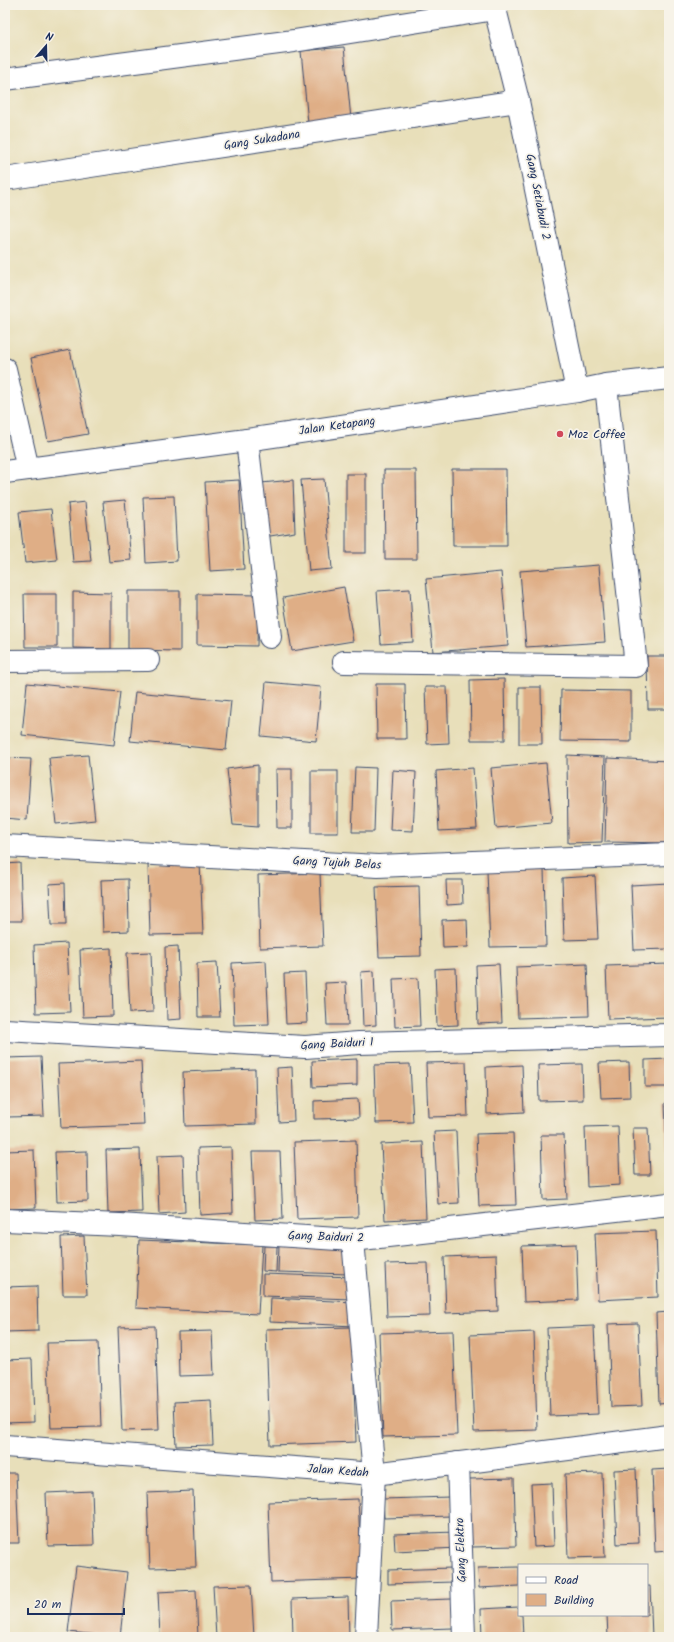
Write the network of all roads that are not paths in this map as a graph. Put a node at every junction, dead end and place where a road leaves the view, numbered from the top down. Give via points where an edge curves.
1 (494, 7) edge
2 (5, 80) edge
3 (518, 101) junction
4 (5, 179) edge
5 (5, 369) edge
6 (669, 378) edge
7 (606, 385) junction
8 (576, 391) junction
9 (247, 440) junction
10 (28, 469) junction
11 (5, 472) edge
12 (270, 637) dead end
13 (148, 660) dead end
14 (5, 661) edge
15 (344, 662) dead end
16 (5, 846) edge
17 (669, 854) edge
18 (5, 1030) edge
19 (669, 1035) edge
20 (669, 1204) edge
21 (5, 1220) edge
22 (354, 1240) junction
23 (669, 1436) edge
24 (5, 1446) edge
25 (458, 1463) junction
26 (374, 1474) junction
27 (366, 1637) edge
28 (464, 1637) edge

1 - 2 street via 294,41
1 - 3 street, Gang Setiabudi 2
3 - 4 street, Gang Sukadana
3 - 8 street, Gang Setiabudi 2
5 - 10 street
6 - 7 street, Jalan Ketapang
7 - 8 street, Jalan Ketapang
7 - 15 street via 636,666
8 - 9 street, Jalan Ketapang
9 - 10 street, Jalan Ketapang
9 - 12 street
10 - 11 street, Jalan Ketapang
13 - 14 street
16 - 17 street, Gang Tujuh Belas via 378,866
18 - 19 street, Gang Baiduri 1 via 305,1047 359,1043
20 - 22 street, Gang Baiduri 2
21 - 22 street, Gang Baiduri 2
22 - 26 street
23 - 25 street, Jalan Kedah
24 - 26 street, Jalan Kedah
25 - 26 street, Jalan Kedah
25 - 28 street, Gang Elektro
26 - 27 street

